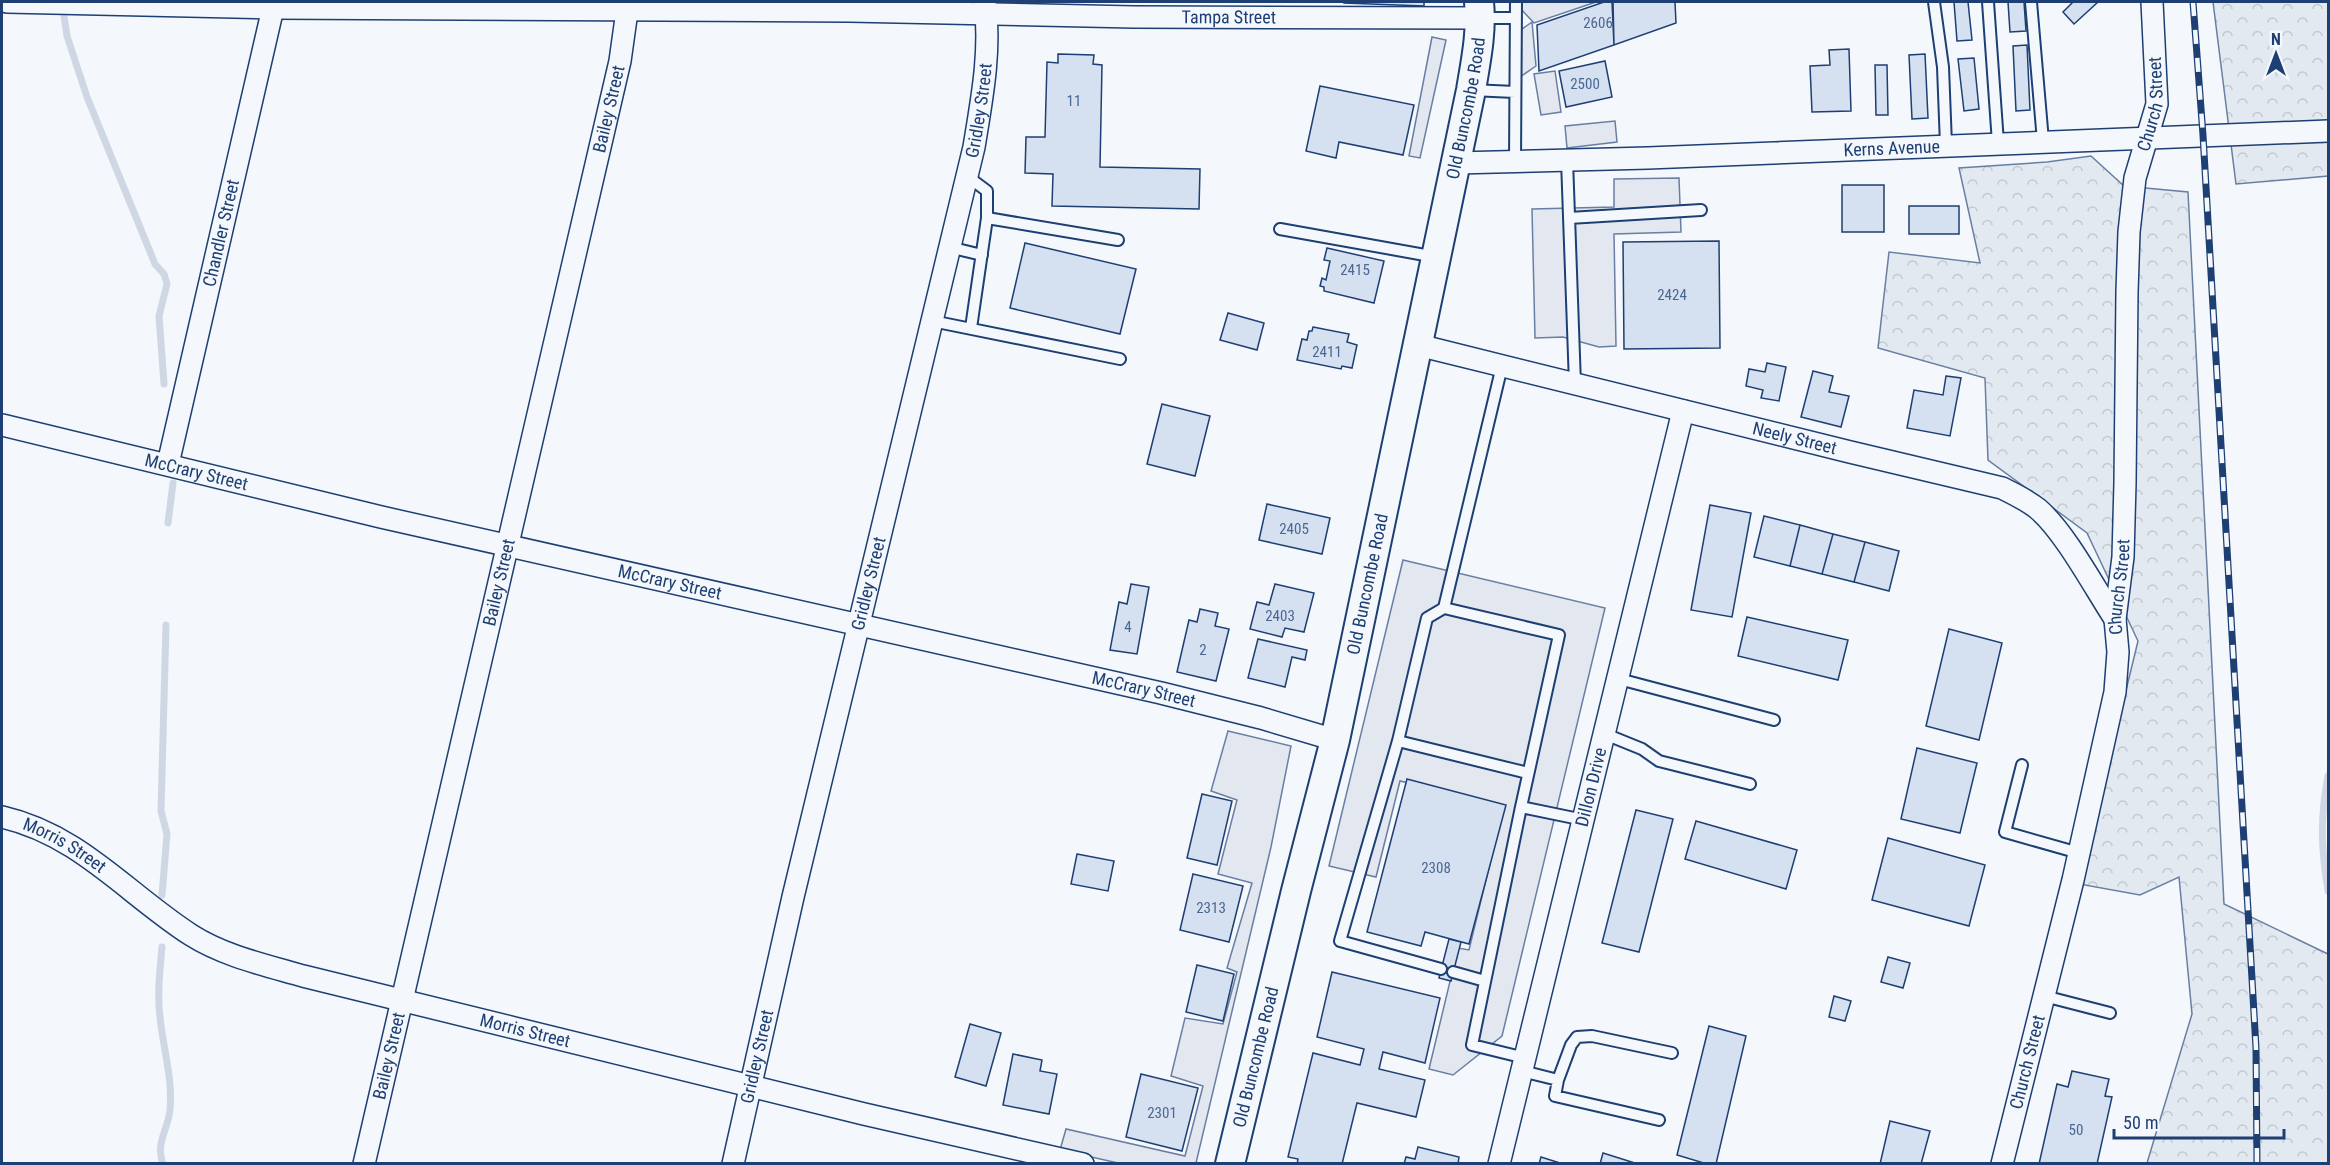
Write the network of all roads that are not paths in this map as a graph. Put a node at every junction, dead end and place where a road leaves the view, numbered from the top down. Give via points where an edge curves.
1 (7, 2) edge
2 (1516, 2) edge
3 (1934, 2) edge
4 (1988, 2) edge
5 (2031, 2) edge
6 (2152, 2) edge
7 (273, 5) edge
8 (626, 6) edge
9 (986, 8) edge
10 (1480, 10) edge
11 (1516, 18) junction
12 (1471, 90) junction
13 (1515, 92) junction
14 (2328, 131) edge
15 (2147, 137) junction
16 (2043, 141) junction
17 (1998, 143) junction
18 (1946, 146) junction
19 (1567, 160) junction
20 (1515, 161) junction
21 (1456, 163) junction
22 (966, 176) junction
23 (1701, 210) dead end
24 (987, 218) junction
25 (1569, 218) junction
26 (1280, 229) dead end
27 (1118, 240) dead end
28 (950, 247) junction
29 (982, 255) junction
30 (1437, 257) junction
31 (932, 321) junction
32 (971, 328) junction
33 (1418, 345) junction
34 (1120, 359) dead end
35 (1502, 366) junction
36 (1575, 384) junction
37 (1683, 411) junction
38 (2, 425) edge
39 (168, 464) junction
40 (507, 545) junction
41 (1444, 608) junction
42 (2115, 618) junction
43 (859, 626) junction
44 (1619, 679) junction
45 (1774, 720) dead end
46 (1605, 734) junction
47 (1335, 740) junction
48 (1398, 741) junction
49 (2022, 765) dead end
50 (1528, 772) junction
51 (1750, 784) dead end
52 (1521, 807) junction
53 (2, 817) edge
54 (1584, 820) junction
55 (2079, 853) junction
56 (1441, 969) dead end
57 (1453, 972) dead end
58 (1485, 981) junction
59 (2044, 996) junction
60 (402, 999) junction
61 (2110, 1013) dead end
62 (1672, 1053) dead end
63 (1523, 1065) junction
64 (1558, 1080) junction
65 (750, 1085) junction
66 (1659, 1120) dead end
67 (1037, 1158) edge
68 (364, 1164) edge
69 (733, 1164) edge
70 (1083, 1164) edge
71 (1230, 1164) edge
72 (1499, 1164) edge
73 (2002, 1164) edge

1 - 7 street, Tampa Street
2 - 11 lane
3 - 18 lane via 1943,67
4 - 17 lane
5 - 16 lane
6 - 15 street, Church Street via 2157,104
7 - 8 street, Tampa Street
7 - 39 street, Chandler Street
8 - 9 street, Tampa Street via 849,11
8 - 40 street, Bailey Street via 620,61
9 - 10 street, Tampa Street via 1144,17
9 - 22 street, Gridley Street via 986,77
10 - 11 lane
10 - 12 street, Old Buncombe Road
11 - 13 lane
12 - 13 lane
12 - 21 street, Old Buncombe Road
13 - 20 lane
14 - 15 street, Kerns Avenue
15 - 16 street, Kerns Avenue
15 - 42 street, Church Street via 2135,178 2130,232 2124,536
16 - 17 street, Kerns Avenue
17 - 18 street, Kerns Avenue
18 - 19 street, Kerns Avenue
19 - 20 street, Kerns Avenue
19 - 25 lane
20 - 21 street, Kerns Avenue
21 - 30 street, Old Buncombe Road
22 - 24 lane via 987,190
22 - 28 street, Gridley Street
23 - 25 lane
24 - 27 lane
24 - 29 lane
25 - 36 lane
26 - 30 lane
28 - 29 lane
28 - 31 street, Gridley Street
29 - 32 lane
30 - 33 street, Old Buncombe Road
31 - 32 lane
31 - 43 street, Gridley Street
32 - 34 lane
33 - 35 street, Neely Street
33 - 47 street, Old Buncombe Road
35 - 36 street, Neely Street
35 - 41 lane
36 - 37 street, Neely Street
37 - 42 street, Neely Street via 2002,488 2023,498 2057,530
37 - 44 street, Dillon Drive
38 - 39 street, McCrary Street
39 - 40 street, McCrary Street
40 - 43 street, McCrary Street
40 - 60 street, Bailey Street
41 - 48 lane via 1427,618
41 - 50 lane via 1558,635
42 - 55 street, Church Street via 2115,692
43 - 47 street, McCrary Street via 1161,693
43 - 65 street, Gridley Street
44 - 45 lane
44 - 46 street, Dillon Drive
46 - 51 lane via 1659,760
46 - 54 street, Dillon Drive
47 - 71 street, Old Buncombe Road
48 - 50 lane
48 - 56 lane via 1340,941
49 - 55 lane via 2005,832
50 - 52 lane
52 - 54 lane
52 - 58 lane
53 - 60 street, Morris Street via 60,838 194,936 235,956
54 - 63 street, Dillon Drive
55 - 59 street, Church Street
57 - 58 lane
58 - 63 lane via 1472,1045
59 - 61 lane
59 - 73 street, Church Street
60 - 65 street, Morris Street
60 - 68 street, Bailey Street
62 - 64 lane via 1592,1036 1577,1037
63 - 64 lane
63 - 72 street, Dillon Drive
64 - 66 lane via 1554,1096
65 - 67 street, Morris Street
65 - 69 street, Gridley Street
67 - 70 street, Morris Street

